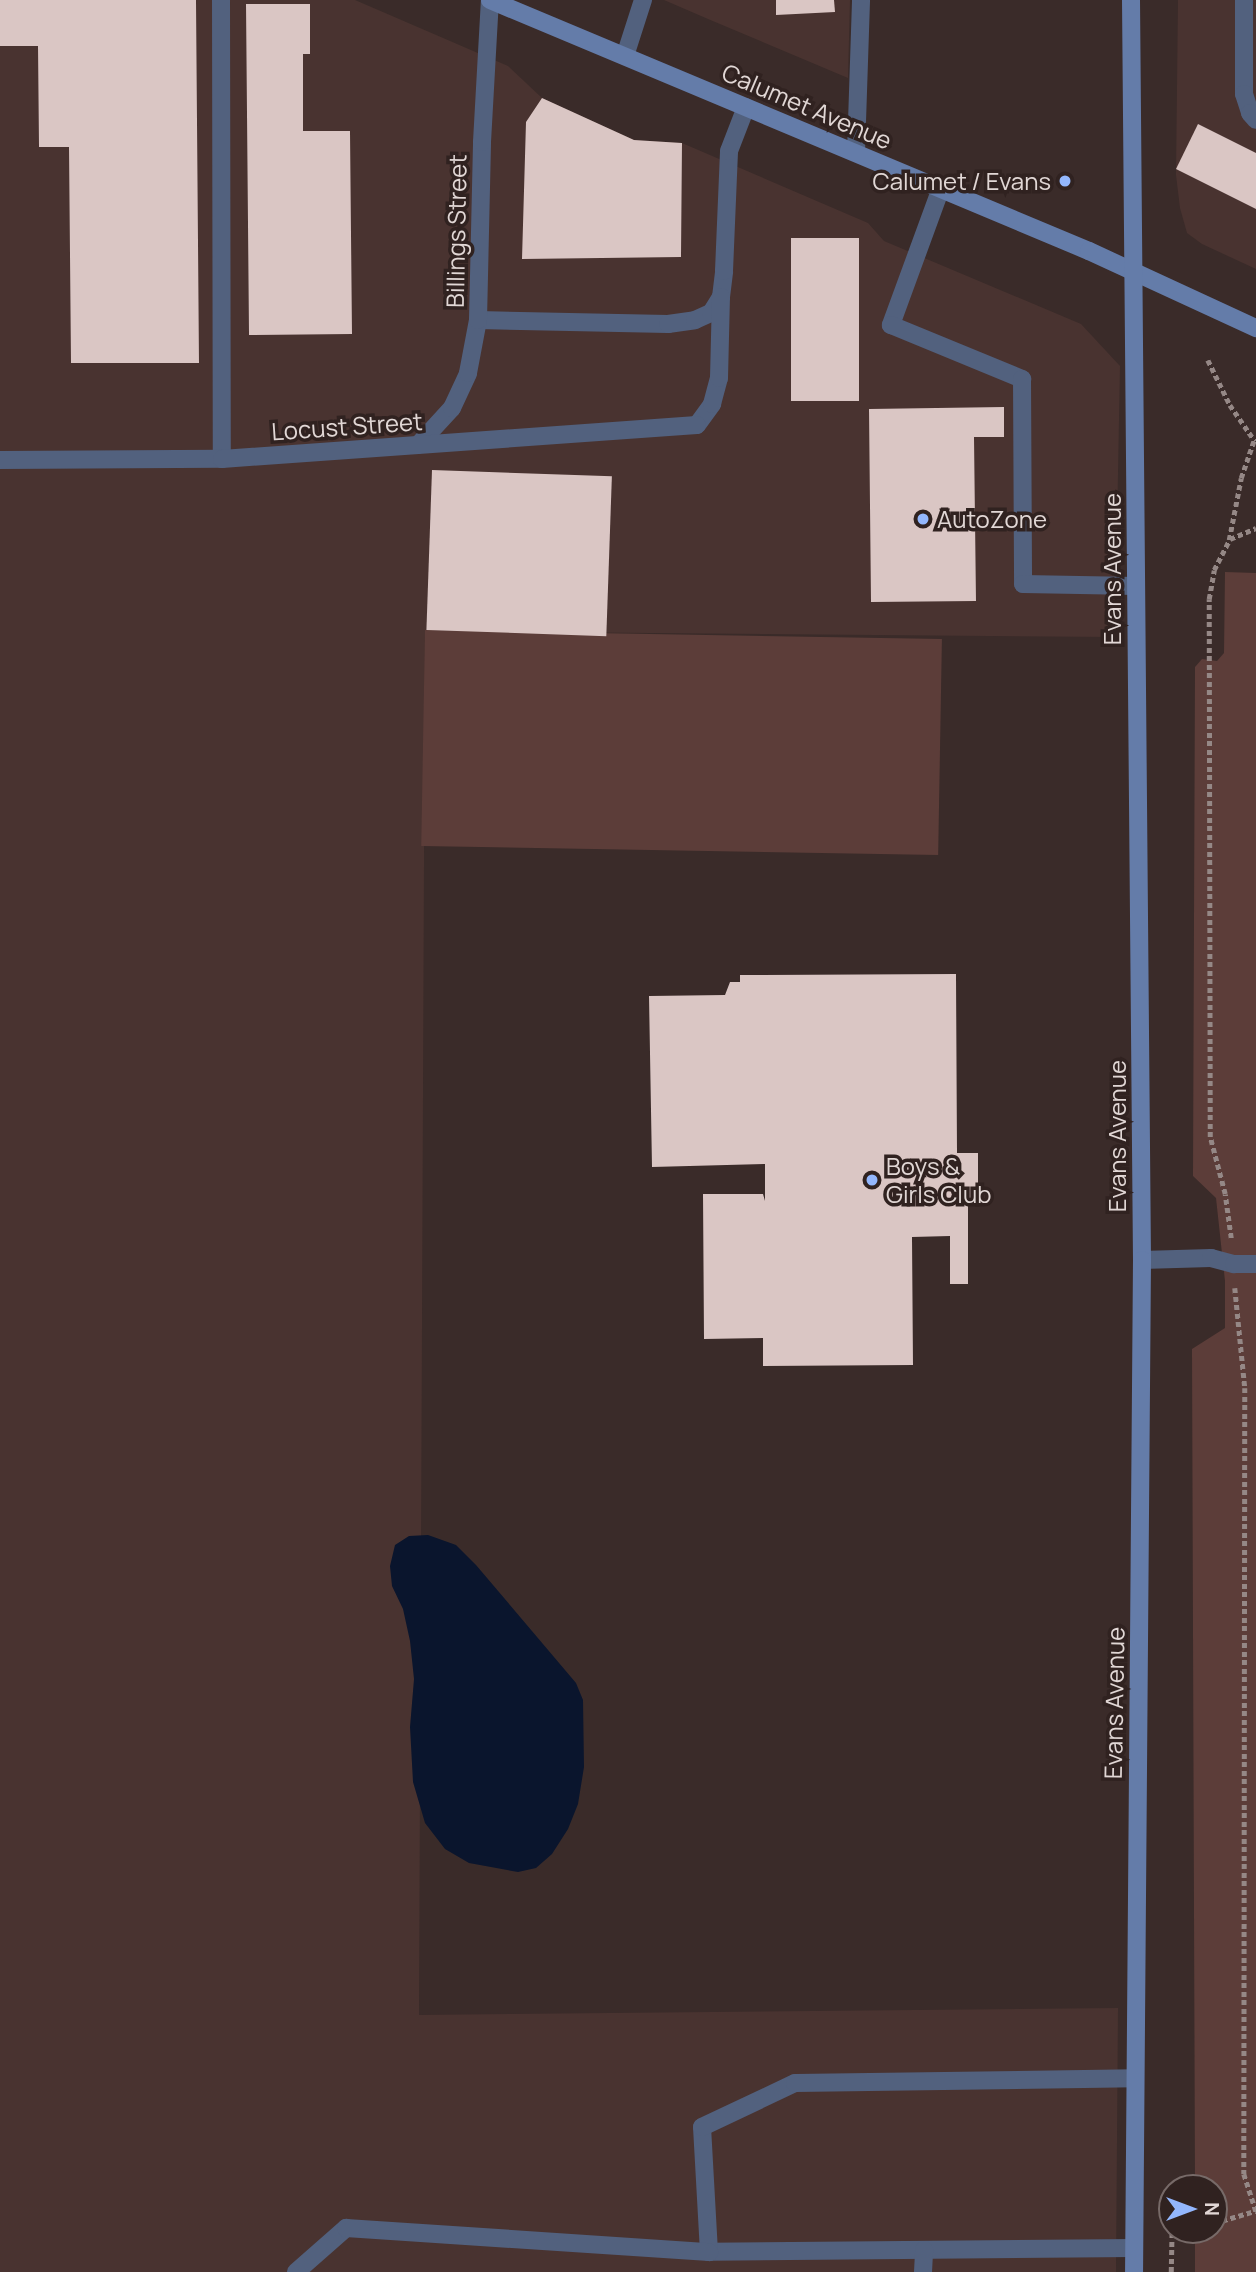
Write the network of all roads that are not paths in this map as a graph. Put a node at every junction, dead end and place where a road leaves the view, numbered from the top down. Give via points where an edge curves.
1 (221, 0) edge
2 (490, 0) edge
3 (643, 0) edge
4 (861, 0) edge
5 (1130, 0) edge
6 (1244, 0) edge
7 (625, 56) junction
8 (746, 107) junction
9 (1256, 120) edge
10 (856, 152) junction
11 (941, 188) junction
12 (1134, 271) junction
13 (720, 298) junction
14 (478, 320) junction
15 (1256, 328) edge
16 (418, 445) junction
17 (222, 459) junction
18 (0, 460) edge
19 (1136, 586) junction
20 (1142, 1260) junction
21 (1256, 1264) edge
22 (1135, 2078) junction
23 (1134, 2248) junction
24 (924, 2250) junction
25 (709, 2252) junction
26 (296, 2272) edge
27 (923, 2272) edge
28 (1134, 2272) edge

1 - 17 street
2 - 7 street, Calumet Avenue
2 - 14 street, Billings Street
3 - 7 street
4 - 10 street
5 - 12 street, Evans Avenue
6 - 9 street via 1244,94
7 - 8 street, Calumet Avenue
8 - 10 street, Calumet Avenue
8 - 13 street via 729,151
10 - 11 street, Calumet Avenue
11 - 12 street, Calumet Avenue
11 - 19 street via 891,325 1022,379 1023,584
12 - 15 street, Calumet Avenue
12 - 19 street, Evans Avenue
13 - 14 street via 711,313 668,324
13 - 16 street, Locust Street via 719,379 712,404 697,425
14 - 16 street, Billings Street via 468,373 452,408
16 - 17 street, Locust Street
17 - 18 street, Locust Street
19 - 20 street, Evans Avenue
20 - 21 street via 1211,1258
20 - 22 street, Evans Avenue
22 - 23 street, Evans Avenue
22 - 25 street via 795,2083 702,2127
23 - 24 street
23 - 28 street, Evans Avenue
24 - 25 street
24 - 27 street
25 - 26 street via 346,2228

